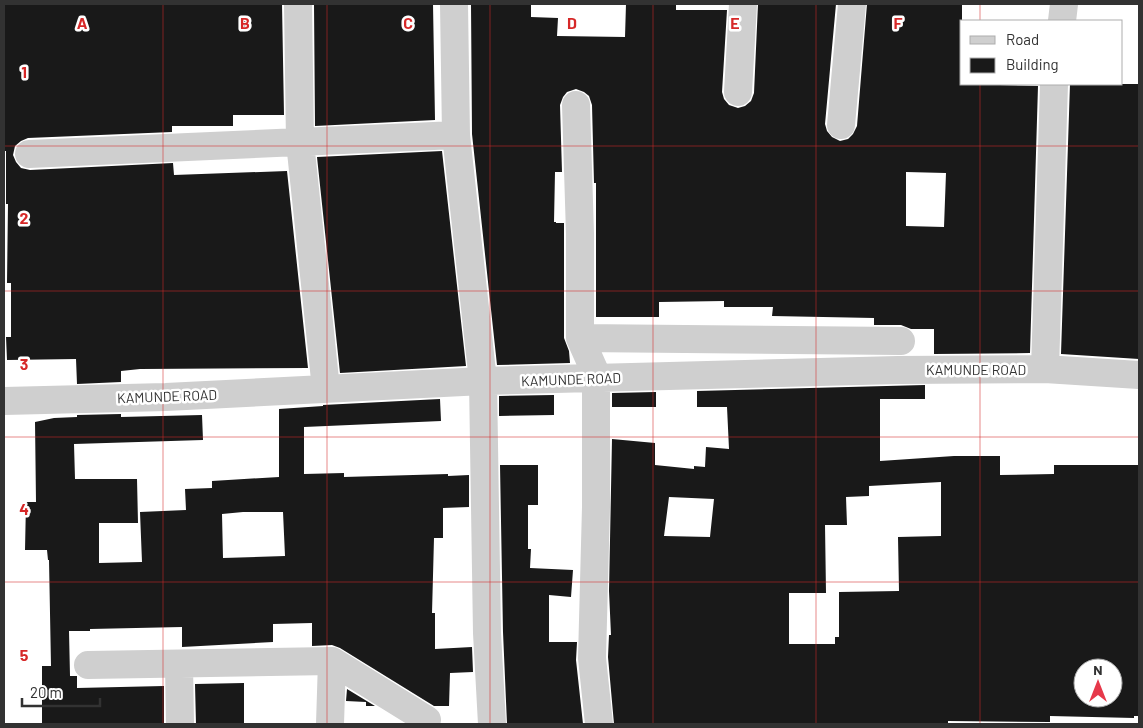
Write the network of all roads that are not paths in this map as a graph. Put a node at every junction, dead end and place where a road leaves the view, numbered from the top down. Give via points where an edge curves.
1 (298, 4) edge
2 (454, 4) edge
3 (743, 4) edge
4 (852, 4) edge
5 (1064, 4) edge
6 (1062, 20) edge
7 (1054, 85) edge
8 (738, 92) dead end
9 (576, 105) dead end
10 (841, 125) dead end
11 (456, 135) junction
12 (300, 142) junction
13 (29, 154) dead end
14 (580, 338) junction
15 (901, 341) dead end
16 (1045, 369) junction
17 (1139, 375) edge
18 (483, 381) junction
19 (326, 389) junction
20 (4, 401) edge
21 (332, 661) junction
22 (178, 664) junction
23 (88, 665) dead end
24 (427, 720) dead end
25 (180, 724) edge
26 (330, 724) edge
27 (492, 724) edge
28 (599, 724) edge

1 - 12 street
2 - 11 street
3 - 8 street
4 - 10 street
5 - 6 street
7 - 16 street
9 - 14 street
11 - 12 street
11 - 18 street
12 - 13 street
12 - 19 street
14 - 15 street
14 - 28 street via 596,374 592,658
16 - 17 street, KAMUNDE ROAD
16 - 18 street, KAMUNDE ROAD
18 - 19 street, KAMUNDE ROAD
18 - 27 street via 487,633
19 - 20 street, KAMUNDE ROAD
21 - 22 street
21 - 24 street
21 - 26 street
22 - 23 street
22 - 25 street

